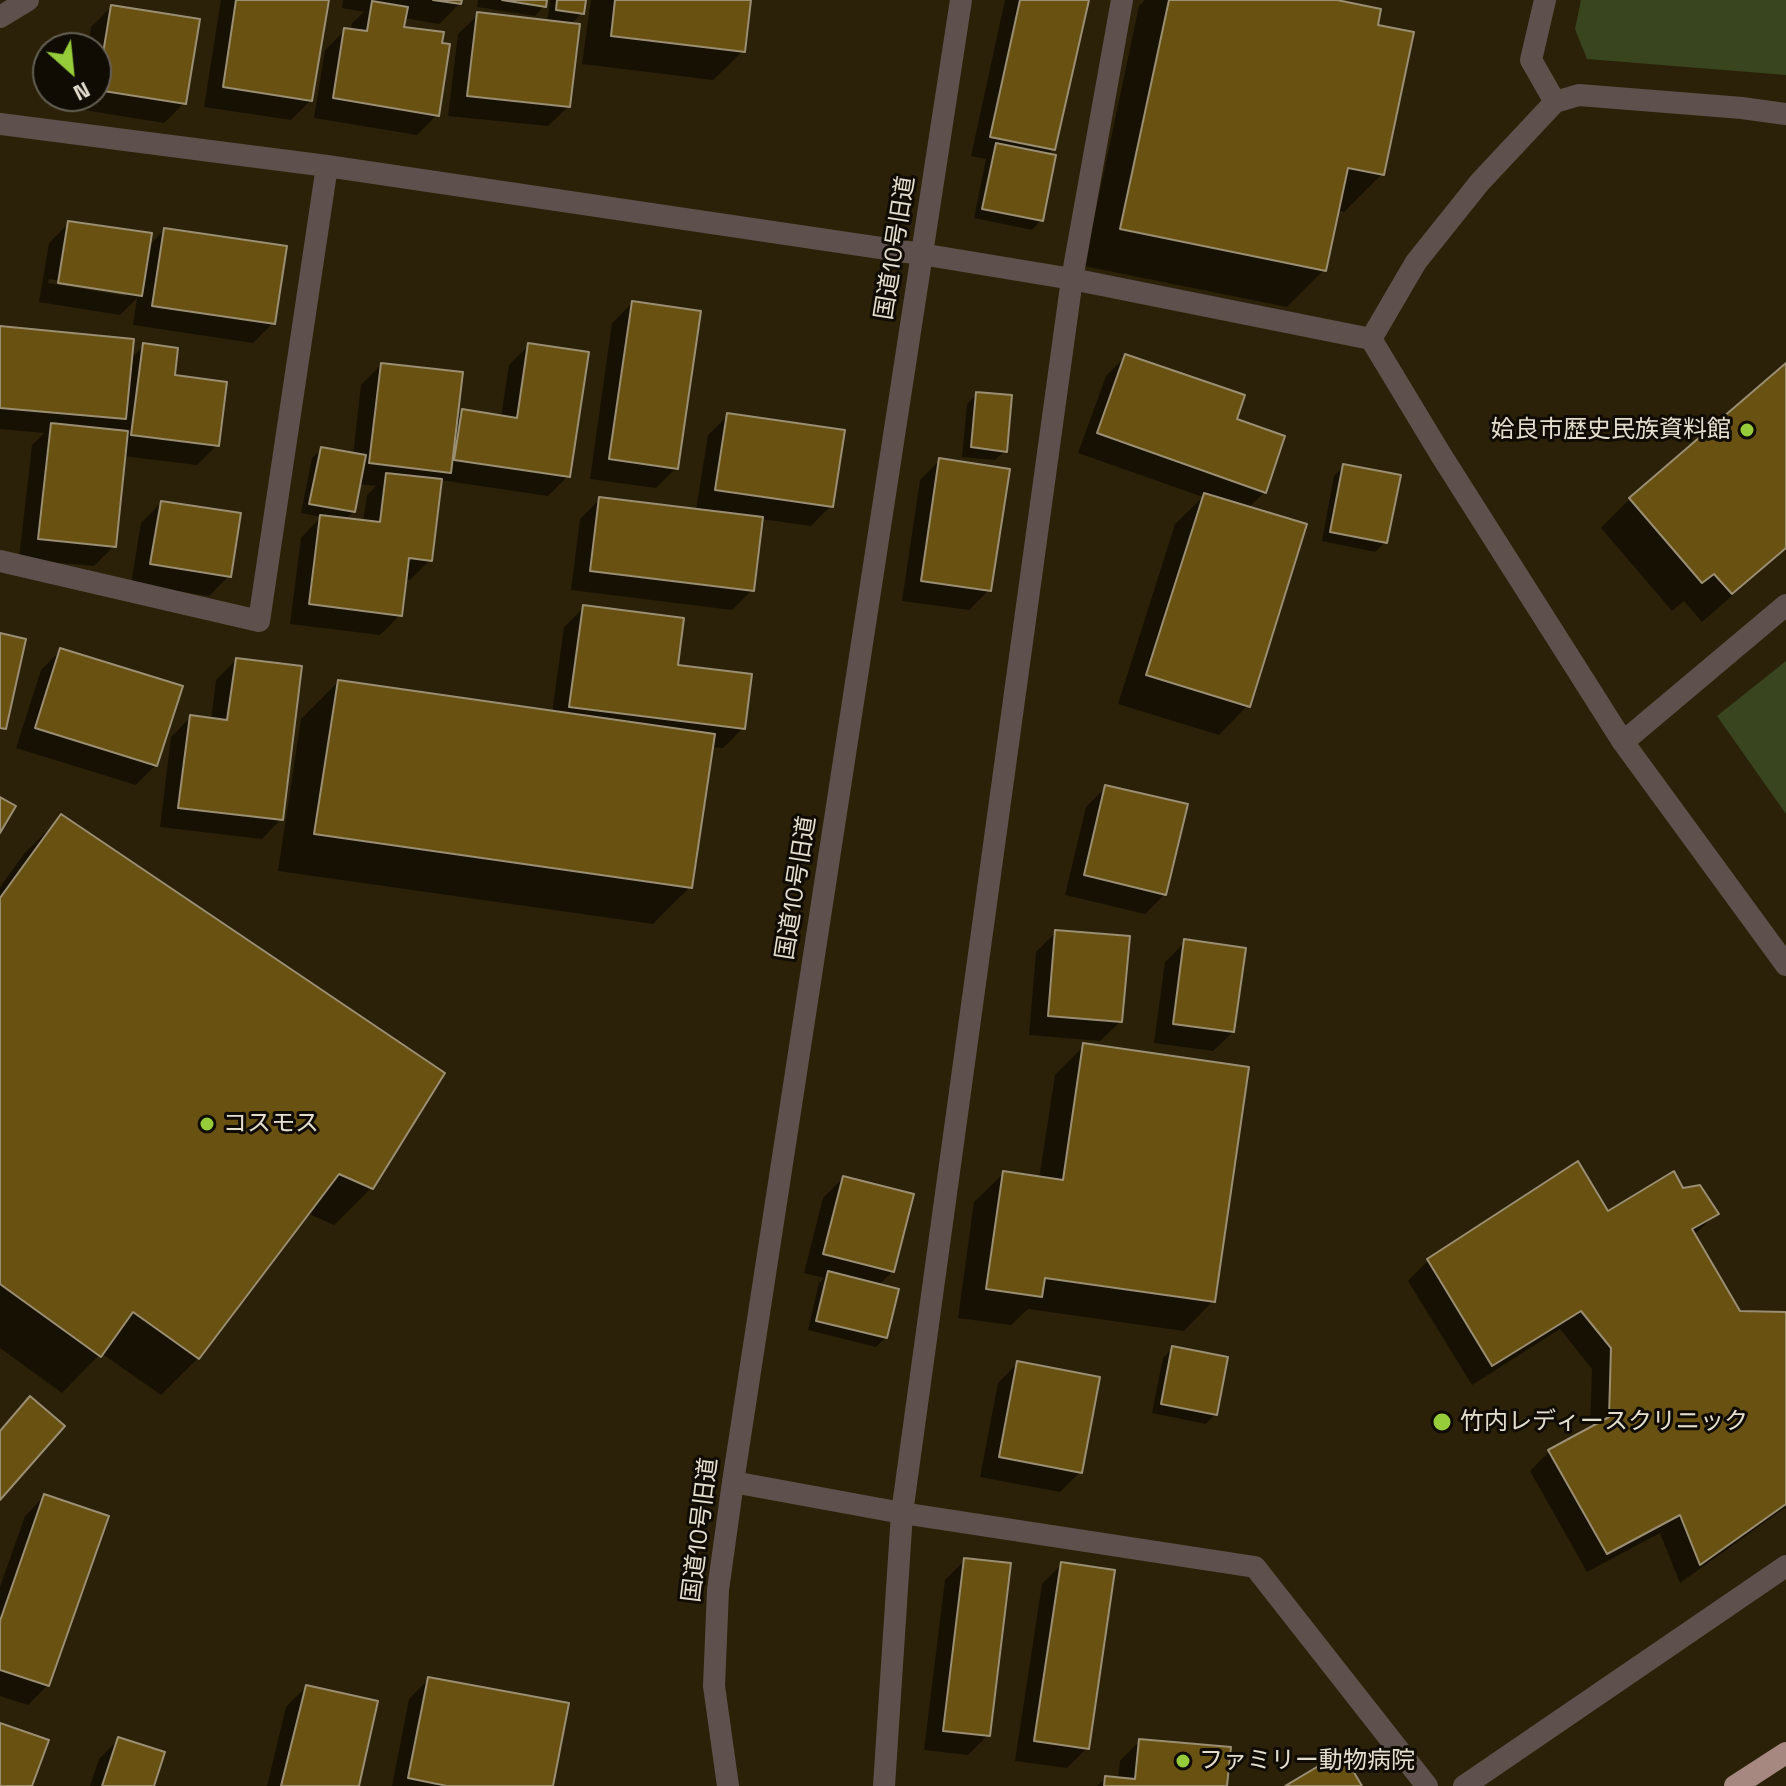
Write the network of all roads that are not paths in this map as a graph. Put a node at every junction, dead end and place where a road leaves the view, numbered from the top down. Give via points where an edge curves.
1 (28, 0) edge
2 (961, 0) edge
3 (1122, 0) edge
4 (1545, 0) edge
5 (0, 17) edge
6 (1555, 102) junction
7 (1786, 114) edge
8 (0, 124) edge
9 (327, 166) junction
10 (921, 254) junction
11 (1072, 279) junction
12 (1371, 339) junction
13 (0, 561) edge
14 (1786, 605) edge
15 (1623, 742) junction
16 (1786, 965) edge
17 (733, 1482) junction
18 (902, 1513) junction
19 (1786, 1566) edge
20 (1786, 1753) edge
21 (728, 1786) edge
22 (884, 1786) edge
23 (1427, 1786) edge
24 (1464, 1786) edge
25 (1735, 1786) edge

1 - 5 street
2 - 10 street, 国道10号旧道
3 - 11 street
4 - 6 street via 1531,60
6 - 7 street via 1579,95
6 - 12 street via 1480,182 1416,262
8 - 9 street
9 - 10 street
9 - 13 street via 259,621
10 - 11 street
10 - 17 street, 国道10号旧道
11 - 12 street
11 - 18 street
12 - 15 street
14 - 15 street
15 - 16 street
17 - 18 street
17 - 21 street, 国道10号旧道 via 718,1590 714,1686
18 - 22 street
18 - 23 street via 1255,1567
19 - 24 street
20 - 25 highway

